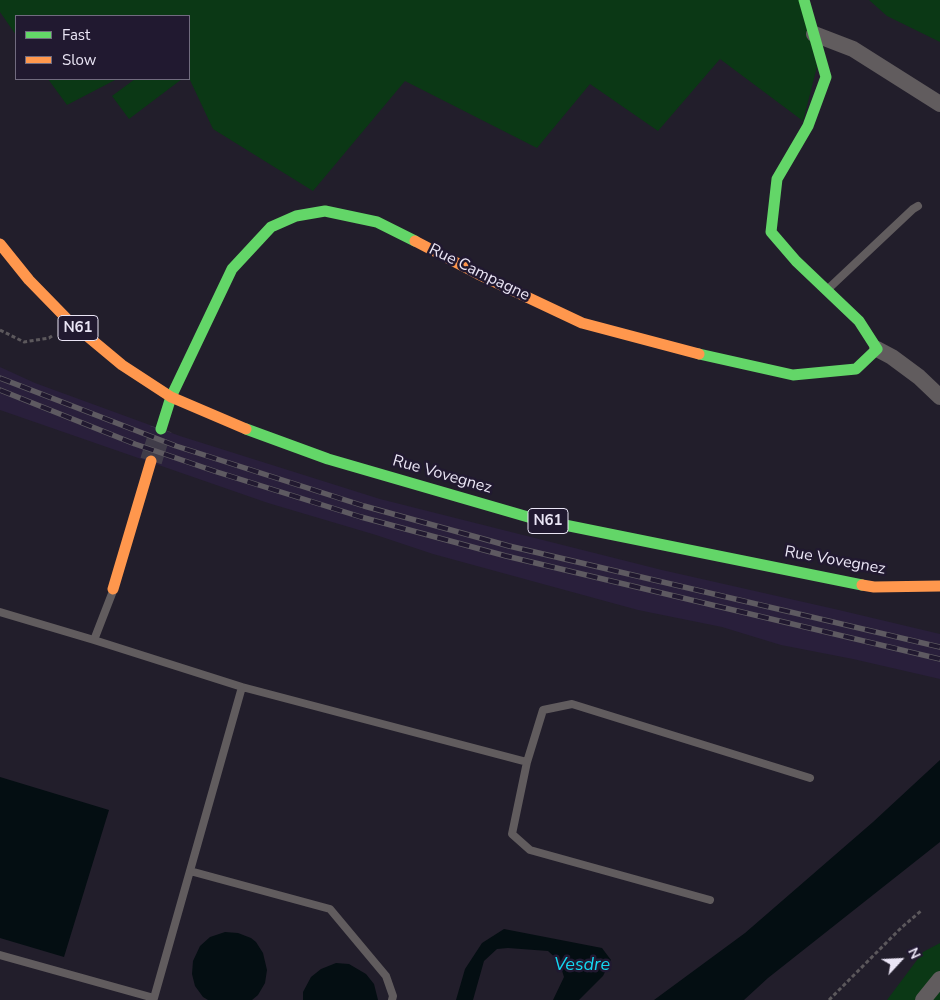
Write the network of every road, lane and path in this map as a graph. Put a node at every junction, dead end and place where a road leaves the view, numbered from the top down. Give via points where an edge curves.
1 (804, 0) edge
2 (814, 34) junction
3 (940, 104) edge
4 (918, 206) dead end
5 (0, 244) edge
6 (826, 290) junction
7 (68, 320) junction
8 (0, 330) edge
9 (877, 349) junction
10 (171, 397) junction
11 (940, 397) edge
12 (161, 429) tunnel mouth
13 (151, 461) tunnel mouth
14 (940, 586) edge
15 (114, 589) joint
16 (0, 612) edge
17 (94, 640) junction
18 (242, 687) junction
19 (527, 762) junction
20 (810, 778) dead end
21 (190, 870) junction
22 (710, 900) dead end
23 (922, 910) dead end
24 (0, 956) edge
25 (940, 979) edge
26 (154, 999) edge
27 (392, 1000) edge
28 (830, 1000) edge
29 (923, 1000) edge

1 - 2 street
2 - 3 street via 852,49
2 - 6 street via 826,77 808,126 778,179 771,232 796,262
4 - 6 lane via 912,208
5 - 7 street, Rue Vovegnez / N61
6 - 9 street via 859,322
7 - 8 path via 49,338 24,342
7 - 10 street, Rue Vovegnez / N61 via 122,365
9 - 10 street, Rue Campagne via 856,369 793,375 682,350 582,323 378,222 325,211 296,216 270,227 232,269
9 - 11 street via 892,357
10 - 12 street, Rue Campagne
10 - 14 street, Rue Vovegnez / N61 via 328,459 535,519 874,587
13 - 15 street
15 - 17 lane
16 - 17 lane
17 - 18 lane
18 - 19 lane
18 - 21 lane
19 - 20 lane via 543,710 572,704
19 - 22 lane via 512,834 530,850
21 - 26 lane
21 - 27 lane via 330,909 386,976
23 - 28 path
24 - 26 lane
25 - 29 street

